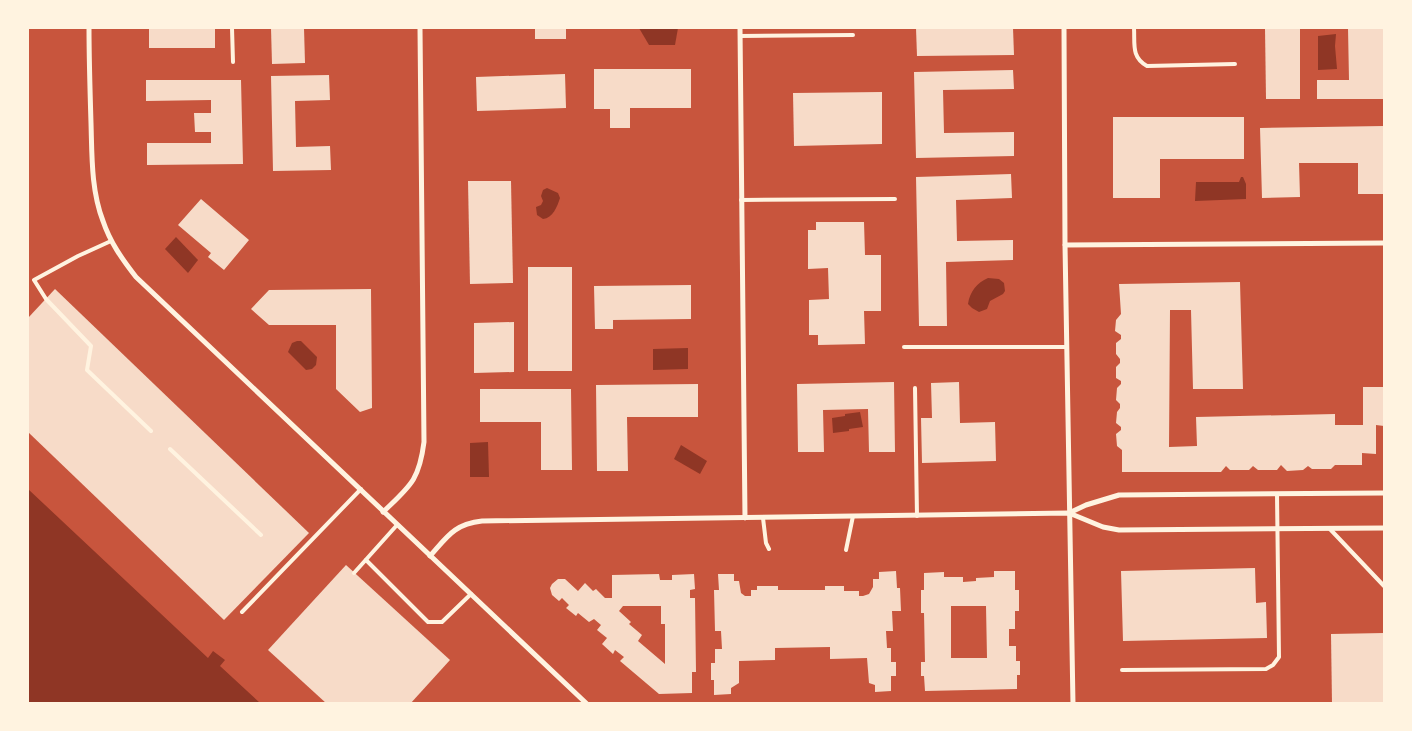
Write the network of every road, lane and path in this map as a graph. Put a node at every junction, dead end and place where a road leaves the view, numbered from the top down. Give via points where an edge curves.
1 (89, 28) edge
2 (232, 28) edge
3 (420, 28) edge
4 (740, 28) edge
5 (1064, 28) edge
6 (1134, 28) edge
7 (853, 35) dead end
8 (740, 36) junction
9 (233, 62) dead end
10 (1235, 64) dead end
11 (895, 199) dead end
12 (741, 200) junction
13 (111, 241) junction
14 (1384, 243) edge
15 (1065, 245) junction
16 (904, 347) dead end
17 (1066, 347) junction
18 (915, 388) dead end
19 (151, 431) dead end
20 (170, 449) dead end
21 (361, 489) junction
22 (1384, 493) edge
23 (1277, 494) junction
24 (383, 512) junction
25 (1069, 513) junction
26 (853, 516) junction
27 (917, 516) junction
28 (745, 518) junction
29 (763, 518) junction
30 (397, 525) junction
31 (1329, 528) junction
32 (1384, 528) edge
33 (1277, 529) junction
34 (261, 535) dead end
35 (770, 549) dead end
36 (846, 550) dead end
37 (430, 556) junction
38 (366, 560) junction
39 (354, 573) dead end
40 (1384, 586) edge
41 (471, 594) junction
42 (242, 612) dead end
43 (1122, 670) dead end
44 (587, 704) edge
45 (1073, 704) edge

1 - 13 street via 93,171 102,220
2 - 9 lane
3 - 24 street via 424,442 417,473 410,485
4 - 8 street
5 - 15 street
6 - 10 lane via 1135,53 1147,66
7 - 8 lane
8 - 12 street
11 - 12 lane
12 - 28 street
13 - 19 lane via 34,280 46,299 91,346 87,370
13 - 21 street via 136,276
14 - 15 street
15 - 17 street
16 - 17 lane
17 - 25 street
18 - 27 lane
20 - 34 lane
21 - 24 street
21 - 42 lane
22 - 23 street
23 - 25 street via 1119,495
23 - 33 lane
24 - 30 street
25 - 27 street
25 - 33 street via 1119,530
25 - 45 street
26 - 27 street
26 - 29 street
26 - 36 lane
28 - 29 street
28 - 37 street via 470,522 450,534
29 - 35 lane via 766,543
30 - 37 street
30 - 38 lane
31 - 32 street
31 - 33 street
31 - 40 lane
33 - 43 lane via 1279,657 1273,665 1266,669
37 - 41 street
38 - 39 lane
38 - 41 lane via 428,622 442,622
41 - 44 street

